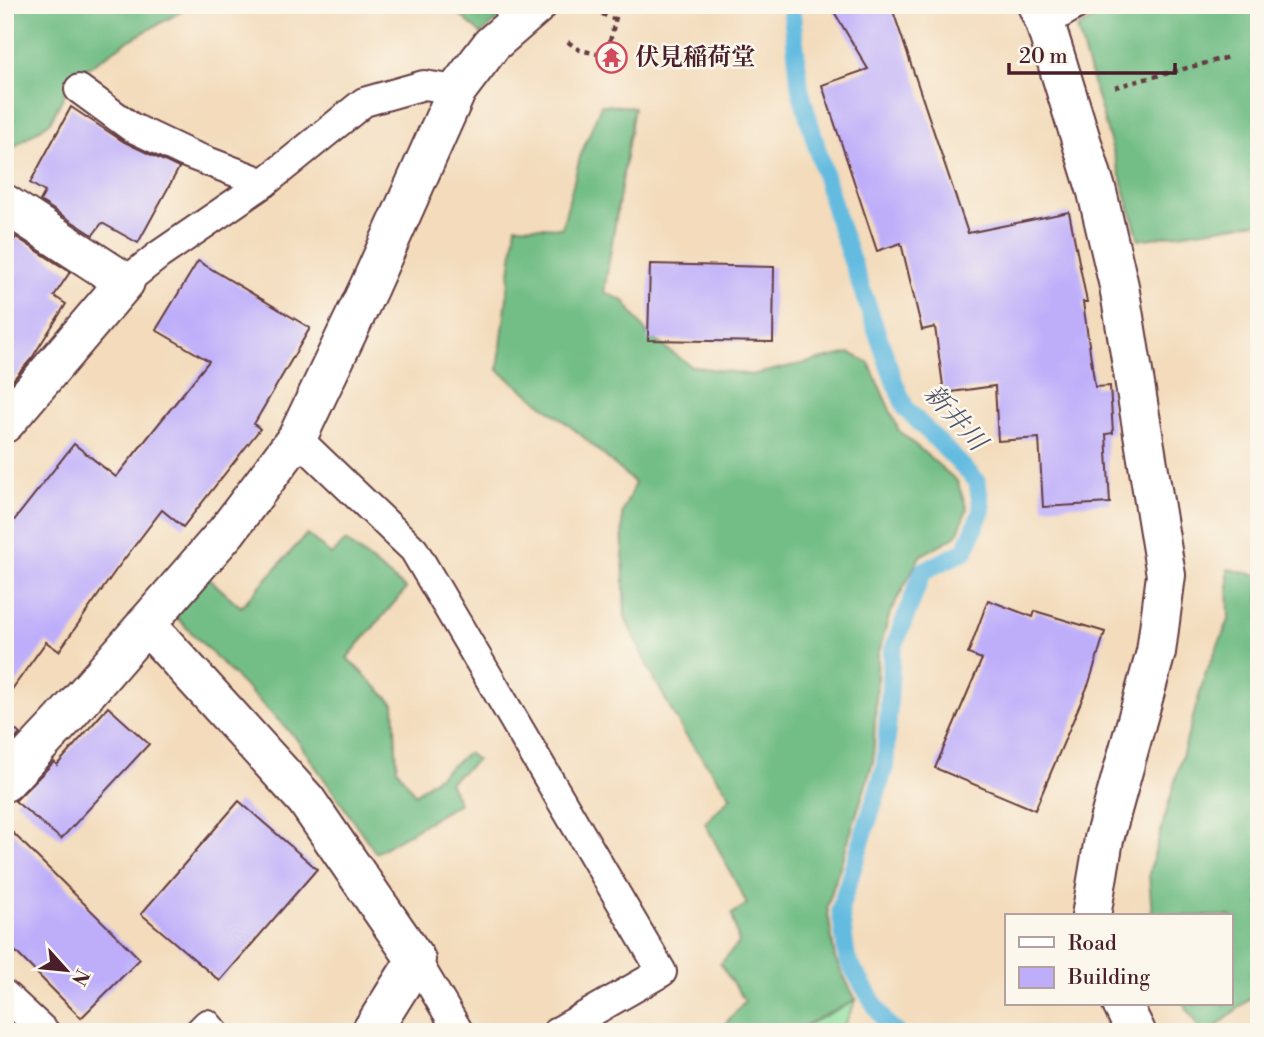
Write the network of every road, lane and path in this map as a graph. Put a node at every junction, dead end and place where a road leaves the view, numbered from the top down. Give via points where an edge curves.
1 (537, 5) edge
2 (584, 5) edge
3 (619, 5) edge
4 (1053, 11) edge
5 (615, 20) junction
6 (564, 40) dead end
7 (611, 41) dead end
8 (597, 54) dead end
9 (1229, 57) dead end
10 (79, 89) dead end
11 (457, 89) junction
12 (1108, 89) dead end
13 (264, 183) junction
14 (5, 204) edge
15 (125, 282) junction
16 (5, 423) edge
17 (297, 438) junction
18 (146, 624) junction
19 (5, 782) edge
20 (1091, 914) edge
21 (416, 960) junction
22 (5, 995) edge
23 (1123, 1006) edge
24 (45, 1032) edge
25 (199, 1032) edge
26 (214, 1032) edge
27 (371, 1032) edge
28 (459, 1032) edge
29 (557, 1032) edge
30 (1136, 1032) edge

1 - 11 street via 492,44
2 - 5 path
3 - 5 path
4 - 20 street via 1119,286 1167,575 1156,652 1104,839
5 - 7 path
6 - 8 path
9 - 12 path
10 - 13 lane via 131,127
11 - 13 lane via 424,85 364,102
11 - 17 street
13 - 15 lane
14 - 15 street
15 - 16 street
17 - 18 street via 227,531
17 - 29 lane via 414,550 662,972
18 - 19 street
18 - 21 street via 306,800
21 - 27 street
21 - 28 lane
22 - 24 lane
23 - 30 street
25 - 26 lane via 207,1024

